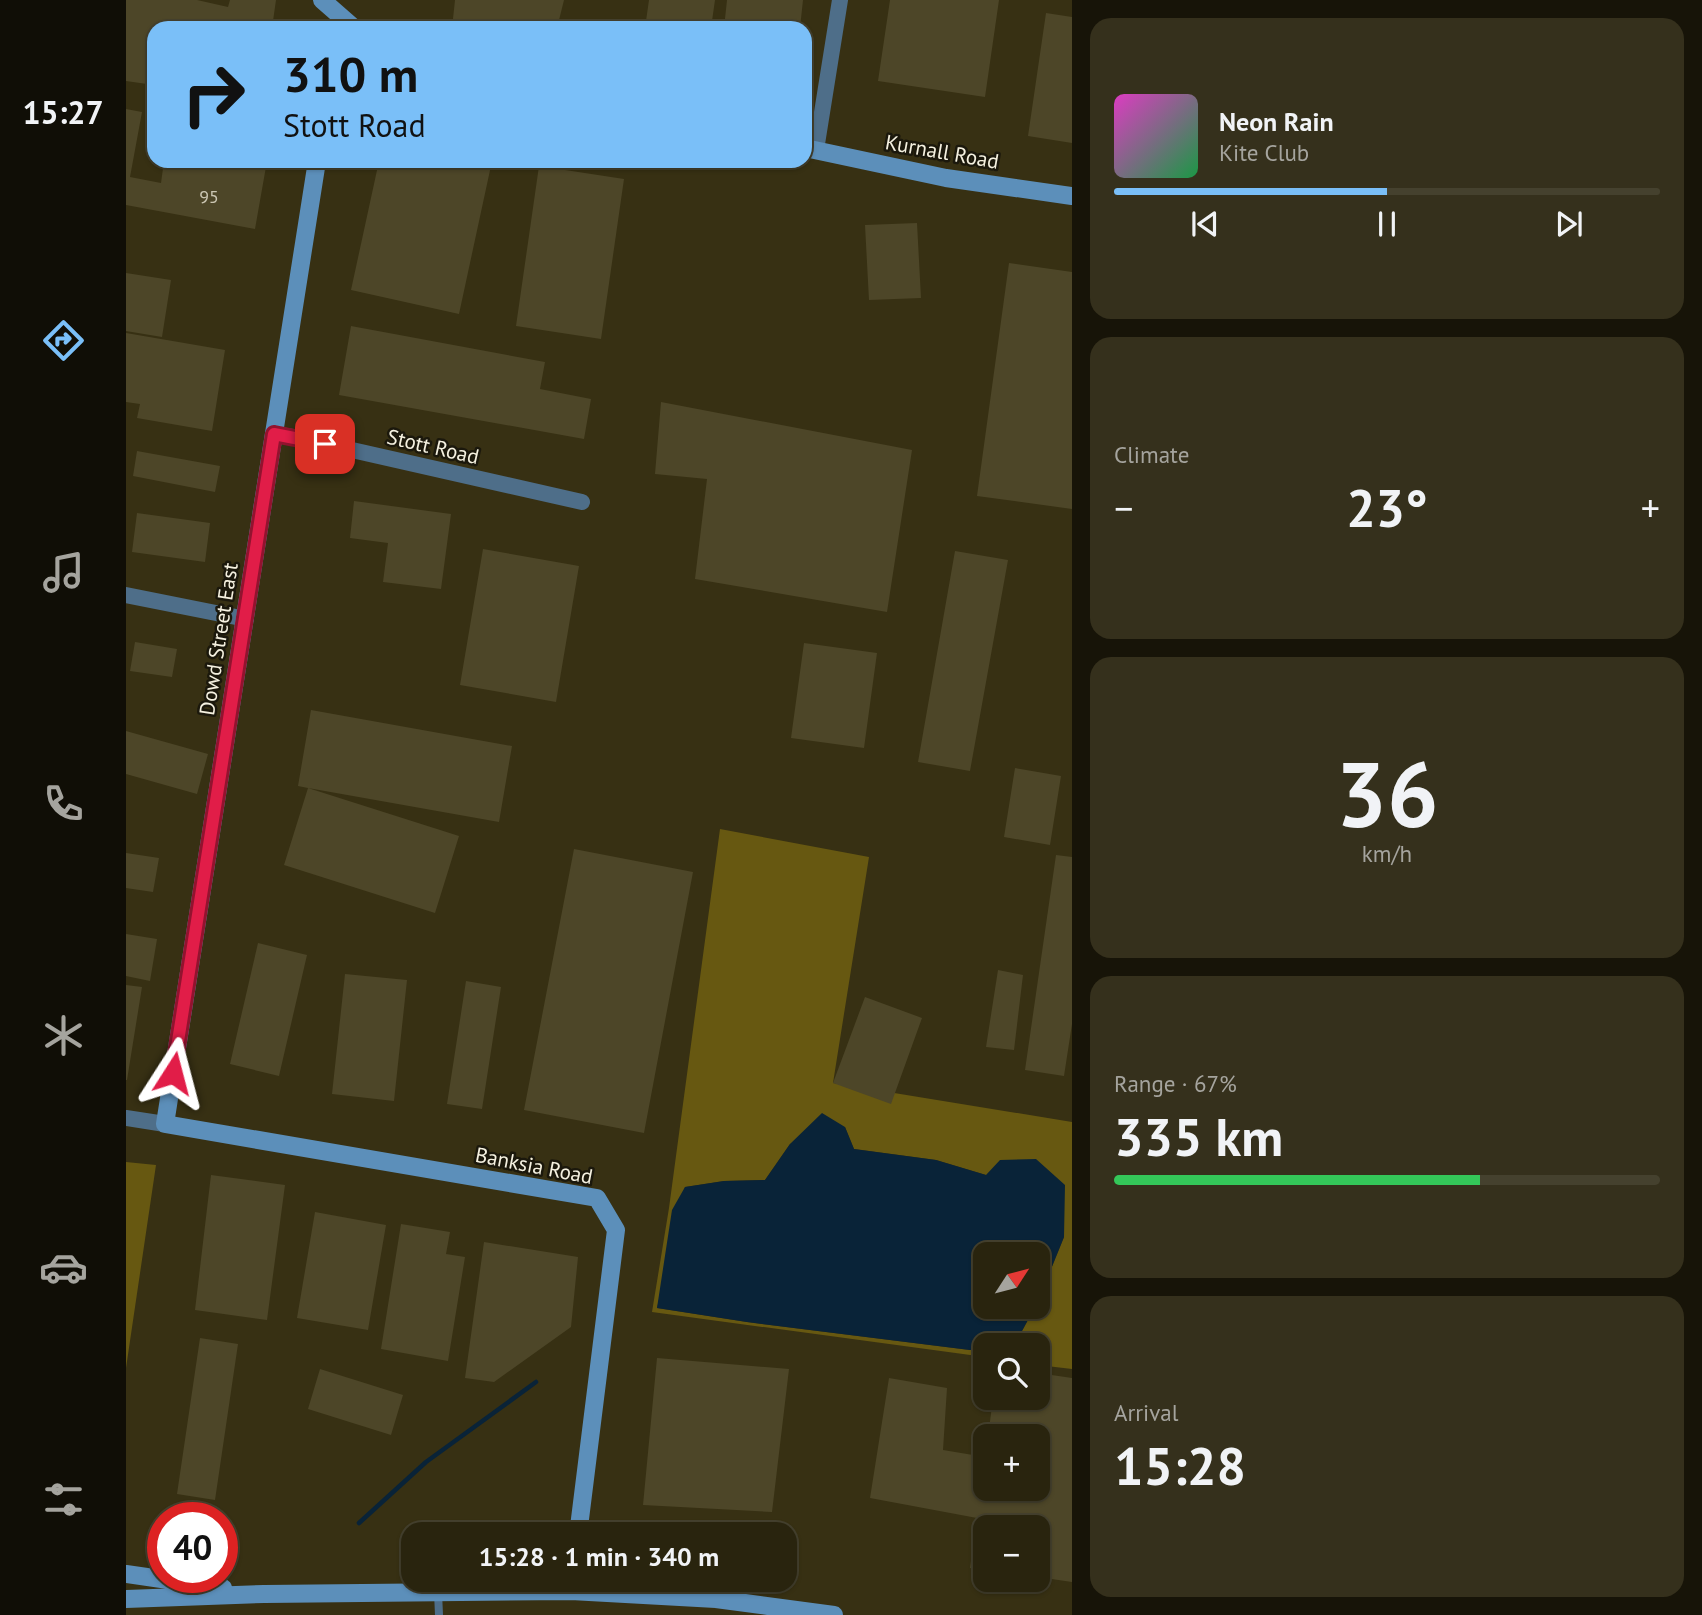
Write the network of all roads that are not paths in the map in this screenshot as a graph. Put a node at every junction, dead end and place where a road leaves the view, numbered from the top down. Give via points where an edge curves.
1 (322, 0) edge
2 (840, 0) edge
3 (339, 15) edge
4 (812, 144) edge
5 (812, 149) edge
6 (316, 168) edge
7 (1072, 197) edge
8 (274, 434) junction
9 (582, 502) dead end
10 (126, 595) edge
11 (246, 619) junction
12 (126, 1118) edge
13 (165, 1124) junction
14 (580, 1522) edge
15 (126, 1574) edge
16 (438, 1592) joint
17 (644, 1592) edge
18 (264, 1594) junction
19 (126, 1599) edge
20 (439, 1615) edge
21 (834, 1615) edge

1 - 3 street
2 - 4 street
5 - 7 street, Kurnall Road
6 - 8 street, Dowd Street East
8 - 9 street, Stott Road
8 - 11 street, Dowd Street East
10 - 11 street
11 - 13 street, Dowd Street East
12 - 13 street, Banksia Road
13 - 14 street, Banksia Road via 597,1198 616,1230
15 - 18 street
16 - 18 street
16 - 20 lane
17 - 21 street
18 - 19 street

